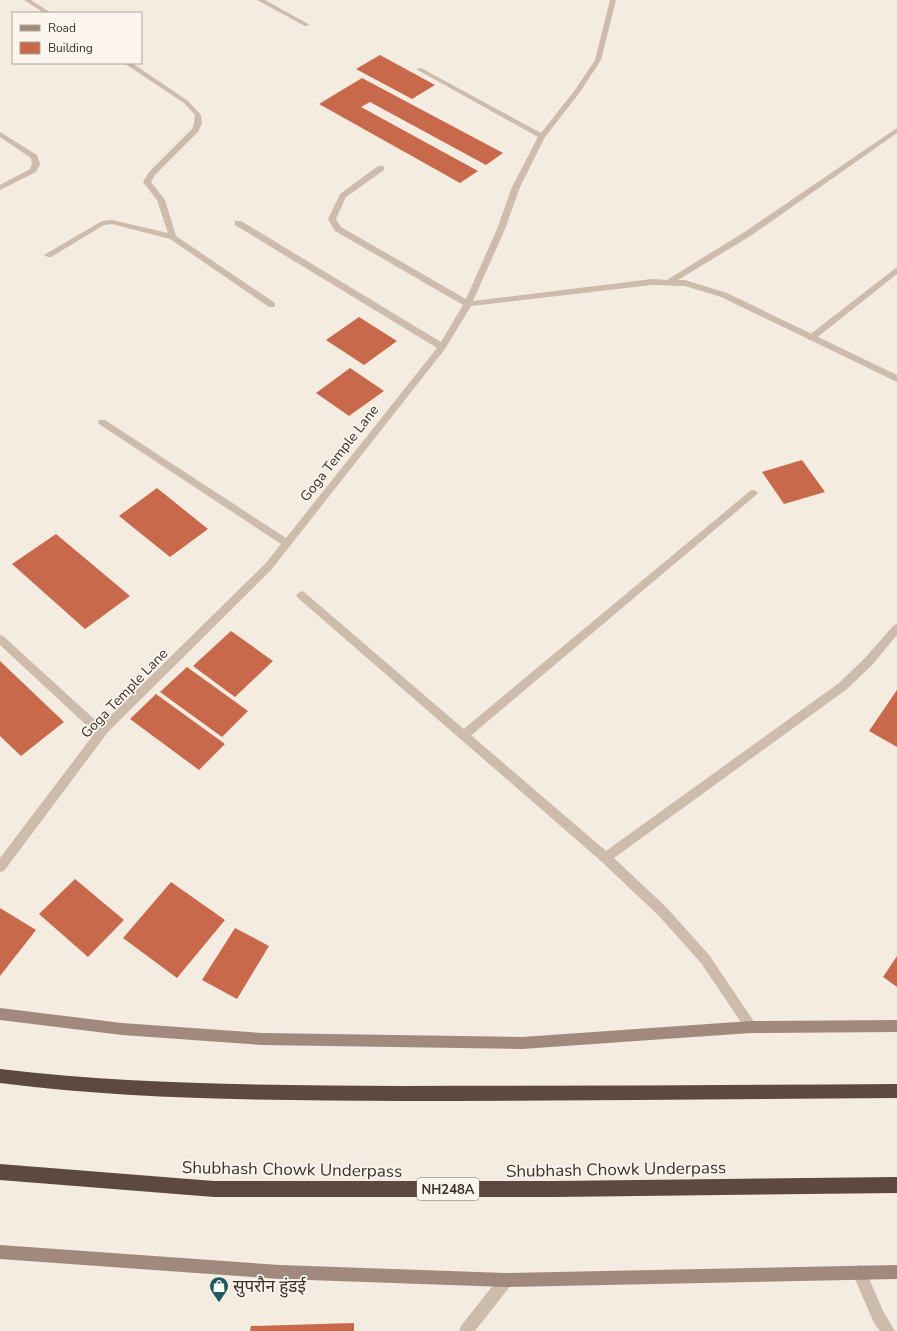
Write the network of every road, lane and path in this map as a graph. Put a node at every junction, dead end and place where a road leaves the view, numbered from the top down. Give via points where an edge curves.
1 (27, 0) edge
2 (260, 0) edge
3 (612, 0) edge
4 (46, 12) edge
5 (307, 25) dead end
6 (129, 64) edge
7 (419, 69) dead end
8 (897, 130) edge
9 (0, 134) edge
10 (542, 136) junction
11 (381, 168) dead end
12 (0, 188) edge
13 (238, 223) dead end
14 (173, 237) junction
15 (48, 255) dead end
16 (897, 270) edge
17 (669, 282) junction
18 (468, 304) junction
19 (272, 305) dead end
20 (811, 338) junction
21 (442, 347) junction
22 (897, 379) edge
23 (102, 422) dead end
24 (752, 493) dead end
25 (286, 542) junction
26 (301, 595) dead end
27 (897, 628) edge
28 (0, 639) edge
29 (104, 729) junction
30 (464, 735) junction
31 (606, 858) junction
32 (0, 867) edge
33 (0, 1014) edge
34 (897, 1026) edge
35 (751, 1027) junction
36 (0, 1076) edge
37 (897, 1091) edge
38 (0, 1172) edge
39 (897, 1185) edge
40 (0, 1252) edge
41 (859, 1272) junction
42 (897, 1272) edge
43 (506, 1280) junction
44 (466, 1331) edge
45 (888, 1331) edge

1 - 4 street
2 - 5 street
3 - 10 street, Goga Temple Lane via 598,60 578,91
6 - 14 street via 186,102 198,115 198,123 194,130 147,182 161,200
7 - 10 street
8 - 17 street via 748,233
9 - 12 street via 34,157 36,164 33,170
10 - 18 street, Goga Temple Lane via 516,186 501,229
11 - 18 street via 343,196 332,219 338,229
13 - 21 street
14 - 15 street via 112,222 102,223
14 - 19 street
16 - 20 street
17 - 18 street
17 - 20 street via 685,283 724,294
18 - 21 street, Goga Temple Lane
20 - 22 street
21 - 25 street, Goga Temple Lane
23 - 25 street
24 - 30 street
25 - 29 street, Goga Temple Lane via 268,567
26 - 30 street
27 - 31 street via 869,662 843,686
28 - 29 street via 89,721
29 - 32 street, Goga Temple Lane
30 - 31 street
31 - 35 street via 663,912 705,959
33 - 35 main road via 122,1029 301,1040 522,1043
34 - 35 main road
36 - 37 highway via 43,1082 220,1092 520,1094
38 - 39 highway, Shubhash Chowk Underpass / NH248A via 214,1189
40 - 43 main road via 280,1272
41 - 42 main road
41 - 43 main road
41 - 45 street via 879,1318
43 - 44 street

